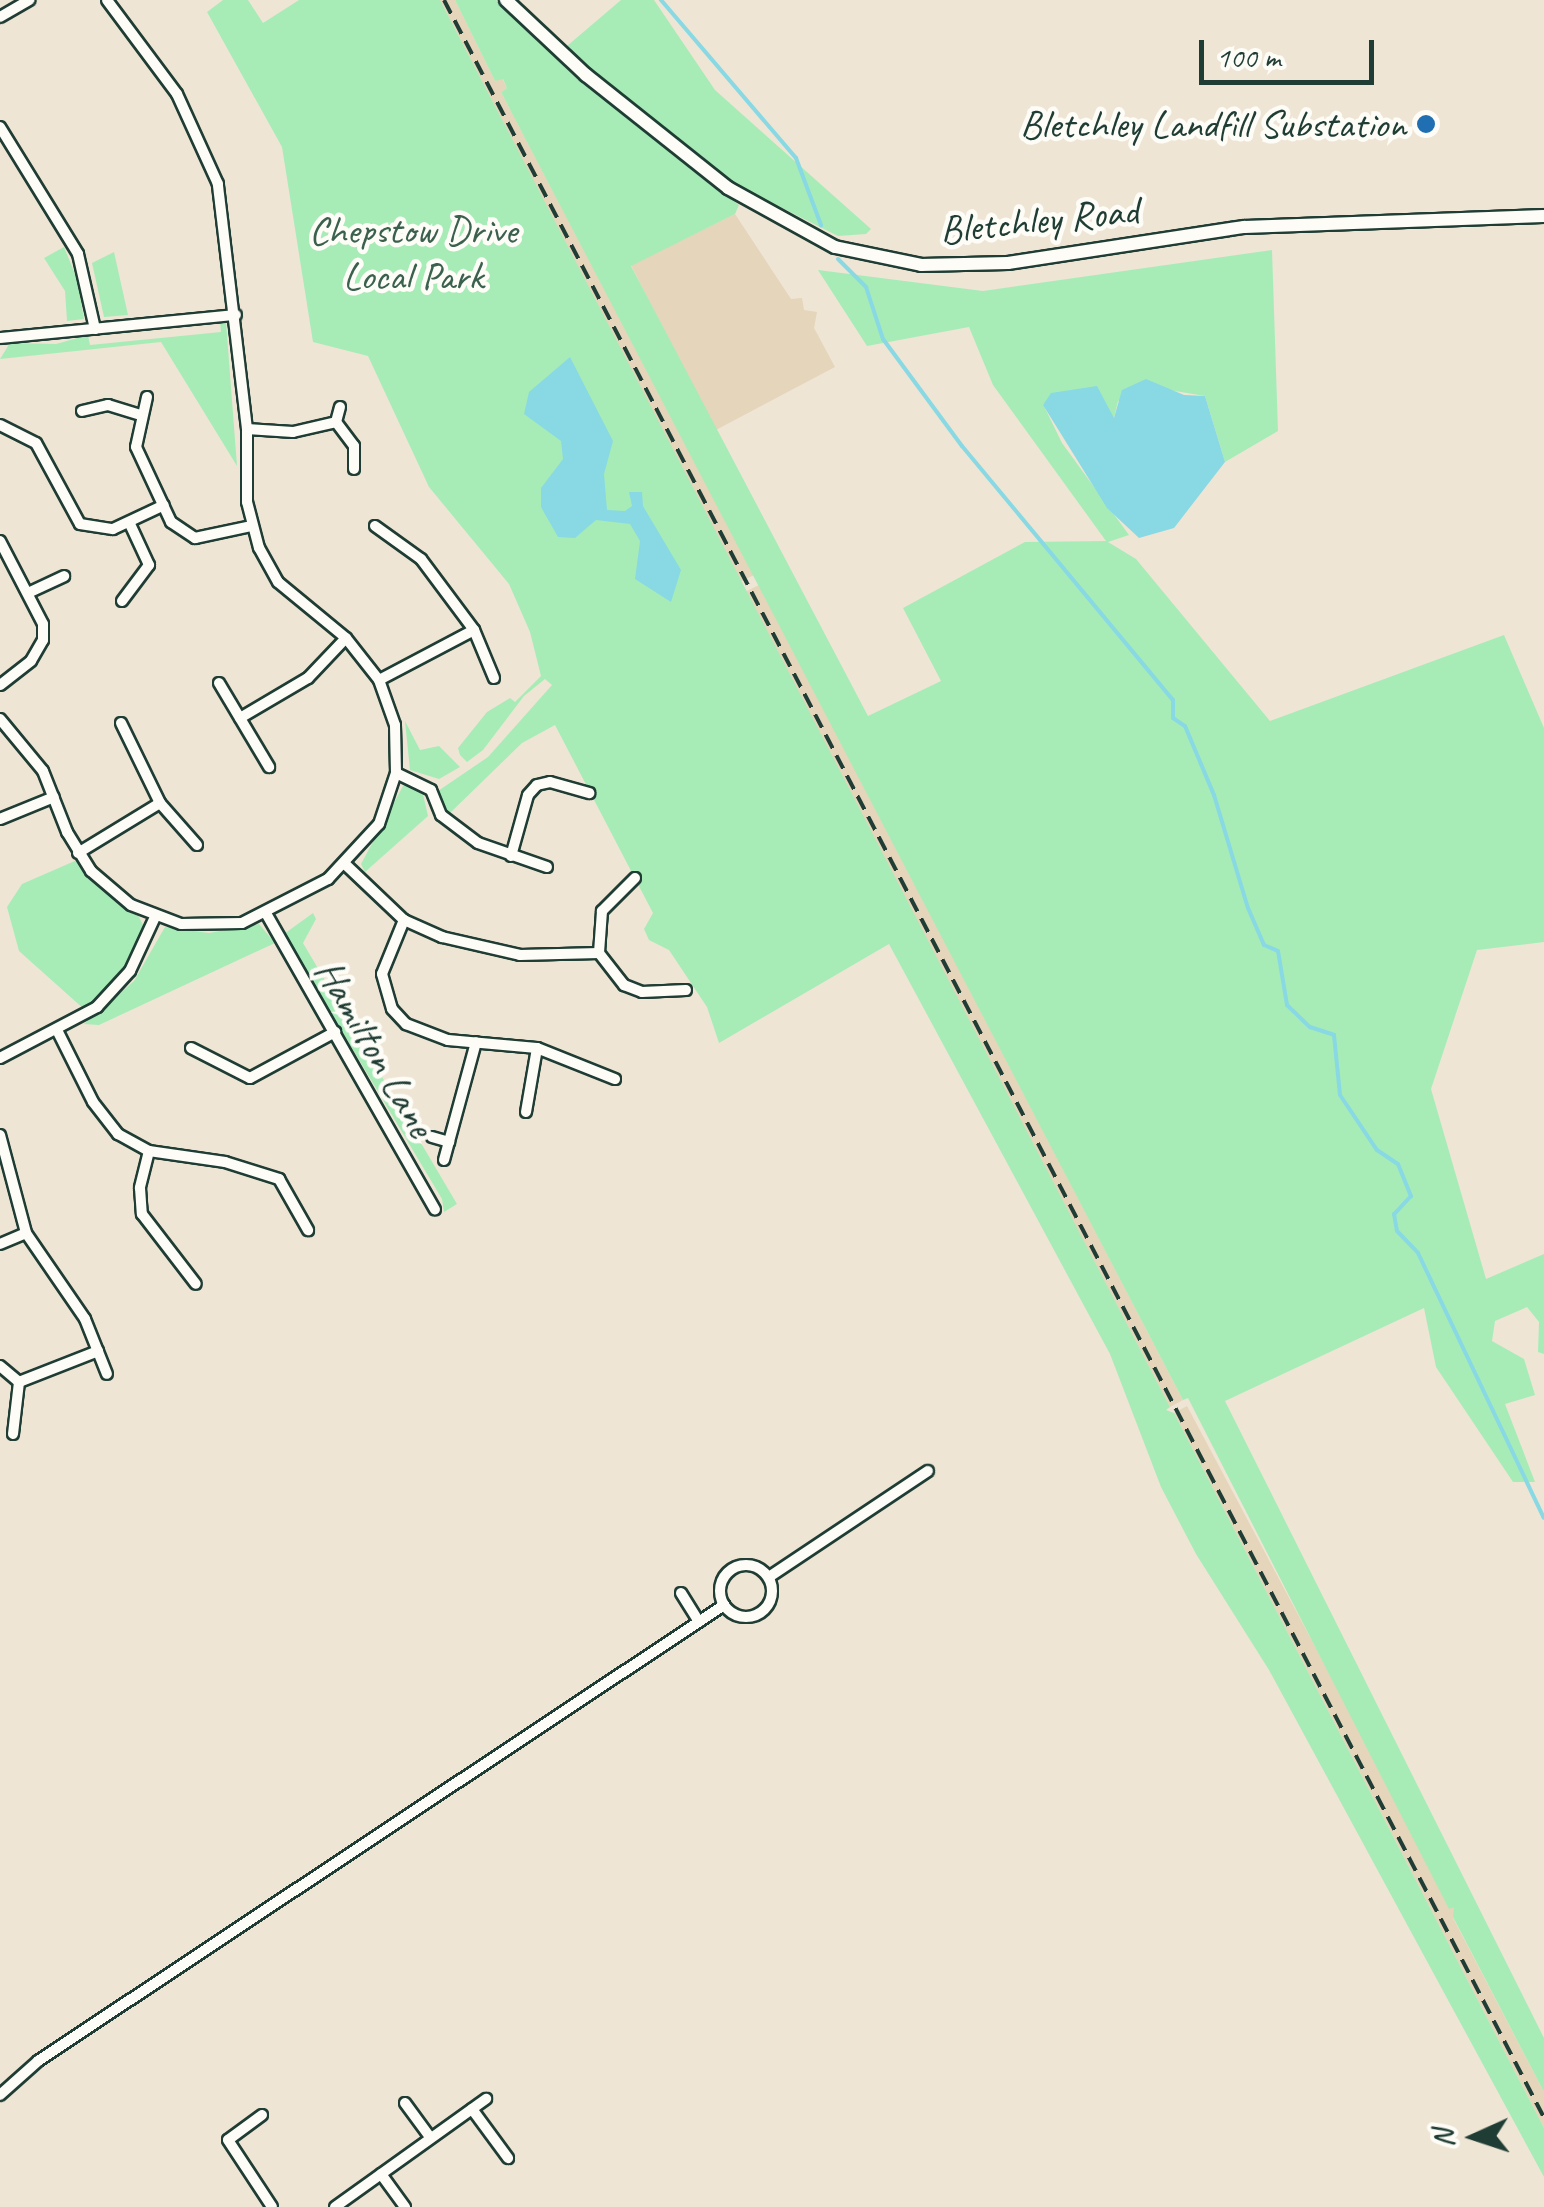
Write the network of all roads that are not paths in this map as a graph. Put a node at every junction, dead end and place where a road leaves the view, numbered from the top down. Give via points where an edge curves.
1 (28, 0) edge
2 (107, 0) edge
3 (506, 0) edge
4 (0, 17) edge
5 (0, 127) edge
6 (1544, 216) edge
7 (236, 316) junction
8 (95, 329) junction
9 (0, 338) edge
10 (147, 396) dead end
11 (340, 407) dead end
12 (82, 411) dead end
13 (141, 415) junction
14 (336, 422) junction
15 (0, 425) edge
16 (247, 428) junction
17 (354, 469) dead end
18 (164, 505) junction
19 (129, 522) junction
20 (251, 526) junction
21 (376, 526) dead end
22 (0, 541) edge
23 (64, 576) dead end
24 (28, 593) junction
25 (122, 600) dead end
26 (474, 630) junction
27 (346, 638) junction
28 (494, 678) dead end
29 (379, 680) junction
30 (219, 682) dead end
31 (0, 686) edge
32 (0, 718) edge
33 (240, 718) junction
34 (121, 723) dead end
35 (269, 766) dead end
36 (396, 773) junction
37 (589, 793) dead end
38 (54, 797) junction
39 (160, 802) junction
40 (0, 819) edge
41 (196, 845) dead end
42 (78, 853) junction
43 (511, 856) junction
44 (346, 865) junction
45 (547, 867) dead end
46 (635, 878) dead end
47 (604, 883) dead end
48 (614, 894) junction
49 (267, 915) junction
50 (155, 917) junction
51 (404, 920) junction
52 (599, 954) junction
53 (686, 990) dead end
54 (642, 992) junction
55 (638, 1007) dead end
56 (57, 1030) junction
57 (334, 1032) junction
58 (476, 1042) junction
59 (191, 1048) dead end
60 (538, 1048) junction
61 (588, 1054) dead end
62 (0, 1058) edge
63 (583, 1070) junction
64 (615, 1080) dead end
65 (526, 1112) dead end
66 (0, 1135) edge
67 (432, 1137) dead end
68 (449, 1142) junction
69 (149, 1151) junction
70 (444, 1160) dead end
71 (435, 1209) dead end
72 (308, 1230) dead end
73 (26, 1233) junction
74 (0, 1244) edge
75 (196, 1284) dead end
76 (98, 1351) junction
77 (0, 1366) edge
78 (107, 1374) dead end
79 (19, 1382) junction
80 (13, 1434) dead end
81 (928, 1471) dead end
82 (769, 1578) junction
83 (680, 1592) dead end
84 (724, 1605) junction
85 (699, 1622) junction
86 (0, 2096) edge
87 (486, 2099) dead end
88 (406, 2103) dead end
89 (472, 2108) junction
90 (262, 2115) dead end
91 (430, 2137) junction
92 (508, 2158) dead end
93 (381, 2174) junction
94 (272, 2207) edge
95 (335, 2207) edge
96 (405, 2207) edge

1 - 4 street
2 - 7 street via 177,94 208,153 226,218
3 - 6 street, Bletchley Road via 572,63 728,188 835,247 920,265 1008,263 1244,226
5 - 8 street via 78,254
7 - 8 street
7 - 16 street
8 - 9 street
10 - 13 street
11 - 14 street
12 - 13 street via 108,405
13 - 18 street via 136,448
14 - 16 street via 293,432
14 - 17 street via 354,446
15 - 19 street via 36,443 80,524 102,531
16 - 20 street
18 - 19 street
18 - 20 street via 181,532 195,538
19 - 25 street via 149,565
20 - 27 street via 278,582
21 - 26 street via 420,559
22 - 24 street
23 - 24 street
24 - 31 street via 44,640 31,661
26 - 28 street
26 - 29 street
27 - 29 street
27 - 33 street via 308,678
29 - 36 street via 394,725
30 - 33 street
32 - 38 street via 32,755
33 - 35 street
34 - 39 street
36 - 43 street via 431,790 441,816
36 - 44 street via 380,824
37 - 43 street via 550,782 537,786 528,795
38 - 40 street
38 - 42 street
39 - 41 street
39 - 42 street
42 - 50 street via 109,890
43 - 45 street
44 - 49 street
44 - 51 street
46 - 48 street
47 - 48 street
48 - 52 street via 602,911
49 - 50 street via 210,926
49 - 57 street, Hamilton Lane
50 - 56 street via 115,990
51 - 52 street via 485,950 560,958
51 - 58 street via 382,974 392,1010 426,1034
52 - 54 street via 624,985
53 - 54 street
54 - 55 street
56 - 62 street
56 - 69 street via 93,1102 118,1134
57 - 59 street via 250,1078
57 - 71 street, Hamilton Lane
58 - 60 street
58 - 68 street
60 - 63 street
60 - 65 street
61 - 63 street
63 - 64 street
66 - 73 street
67 - 68 street
68 - 70 street
69 - 72 street via 225,1162 279,1179
69 - 75 street via 142,1214
73 - 74 street
73 - 76 street via 85,1319
76 - 78 street
76 - 79 street
77 - 79 street
79 - 80 street
81 - 82 street
82 - 84 street via 772,1595 764,1611 747,1618
82 - 84 street via 756,1567 732,1568 722,1581
83 - 85 street
84 - 85 street
85 - 86 street via 52,2052
87 - 89 street
88 - 91 street
89 - 91 street
89 - 92 street
90 - 94 street via 228,2140
91 - 93 street
93 - 95 street
93 - 96 street

